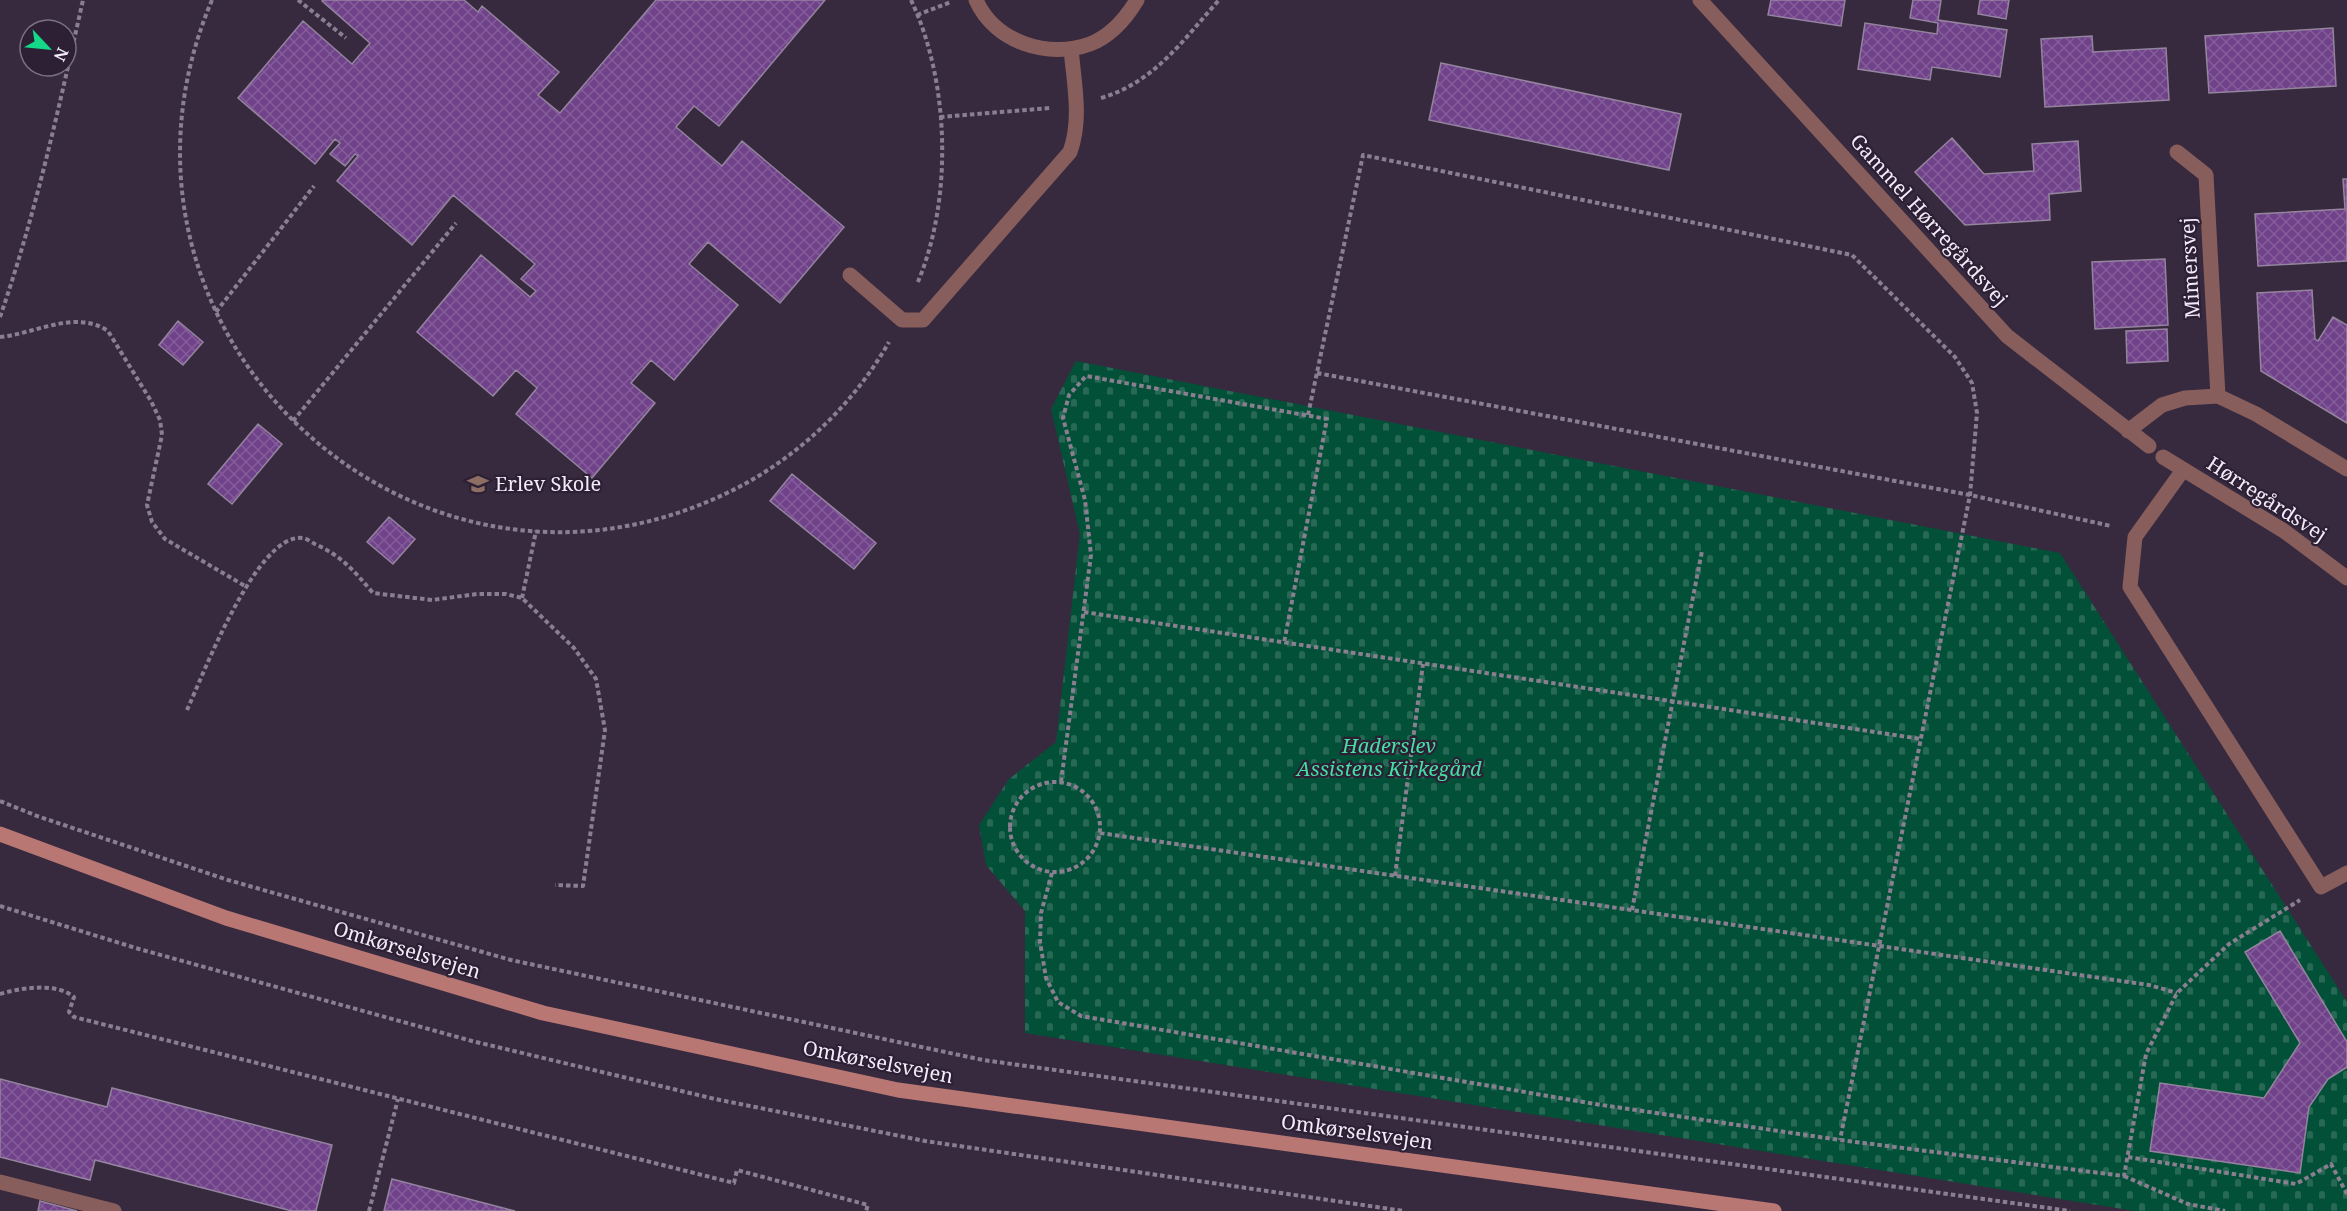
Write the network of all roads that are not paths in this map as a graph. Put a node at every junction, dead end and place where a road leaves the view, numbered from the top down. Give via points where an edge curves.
1 (976, 0) edge
2 (1137, 0) edge
3 (1700, 0) edge
4 (1071, 49) junction
5 (2176, 152) dead end
6 (850, 275) dead end
7 (2218, 396) junction
8 (2128, 431) junction
9 (2149, 446) dead end
10 (2163, 457) dead end
11 (2347, 469) edge
12 (2183, 470) junction
13 (2347, 578) edge
14 (0, 834) edge
15 (2347, 873) edge
16 (0, 1182) edge
17 (114, 1211) edge
18 (1774, 1211) edge

1 - 4 street via 992,23 1008,36 1039,48
2 - 4 street via 1110,32
3 - 8 street, Gammel Hørregårdsvej via 2007,336
4 - 6 street via 1076,134 1070,152 923,320 902,320
5 - 7 street, Mimersvej via 2206,175
7 - 8 street via 2185,398 2162,405
7 - 11 street via 2256,414
8 - 9 street, Gammel Hørregårdsvej
10 - 12 street, Hørregårdsvej
12 - 13 street, Hørregårdsvej via 2284,531
12 - 15 street via 2135,537 2130,588 2321,887
14 - 18 main road, Omkørselsvejen via 226,918 543,1012 898,1090
16 - 17 street

